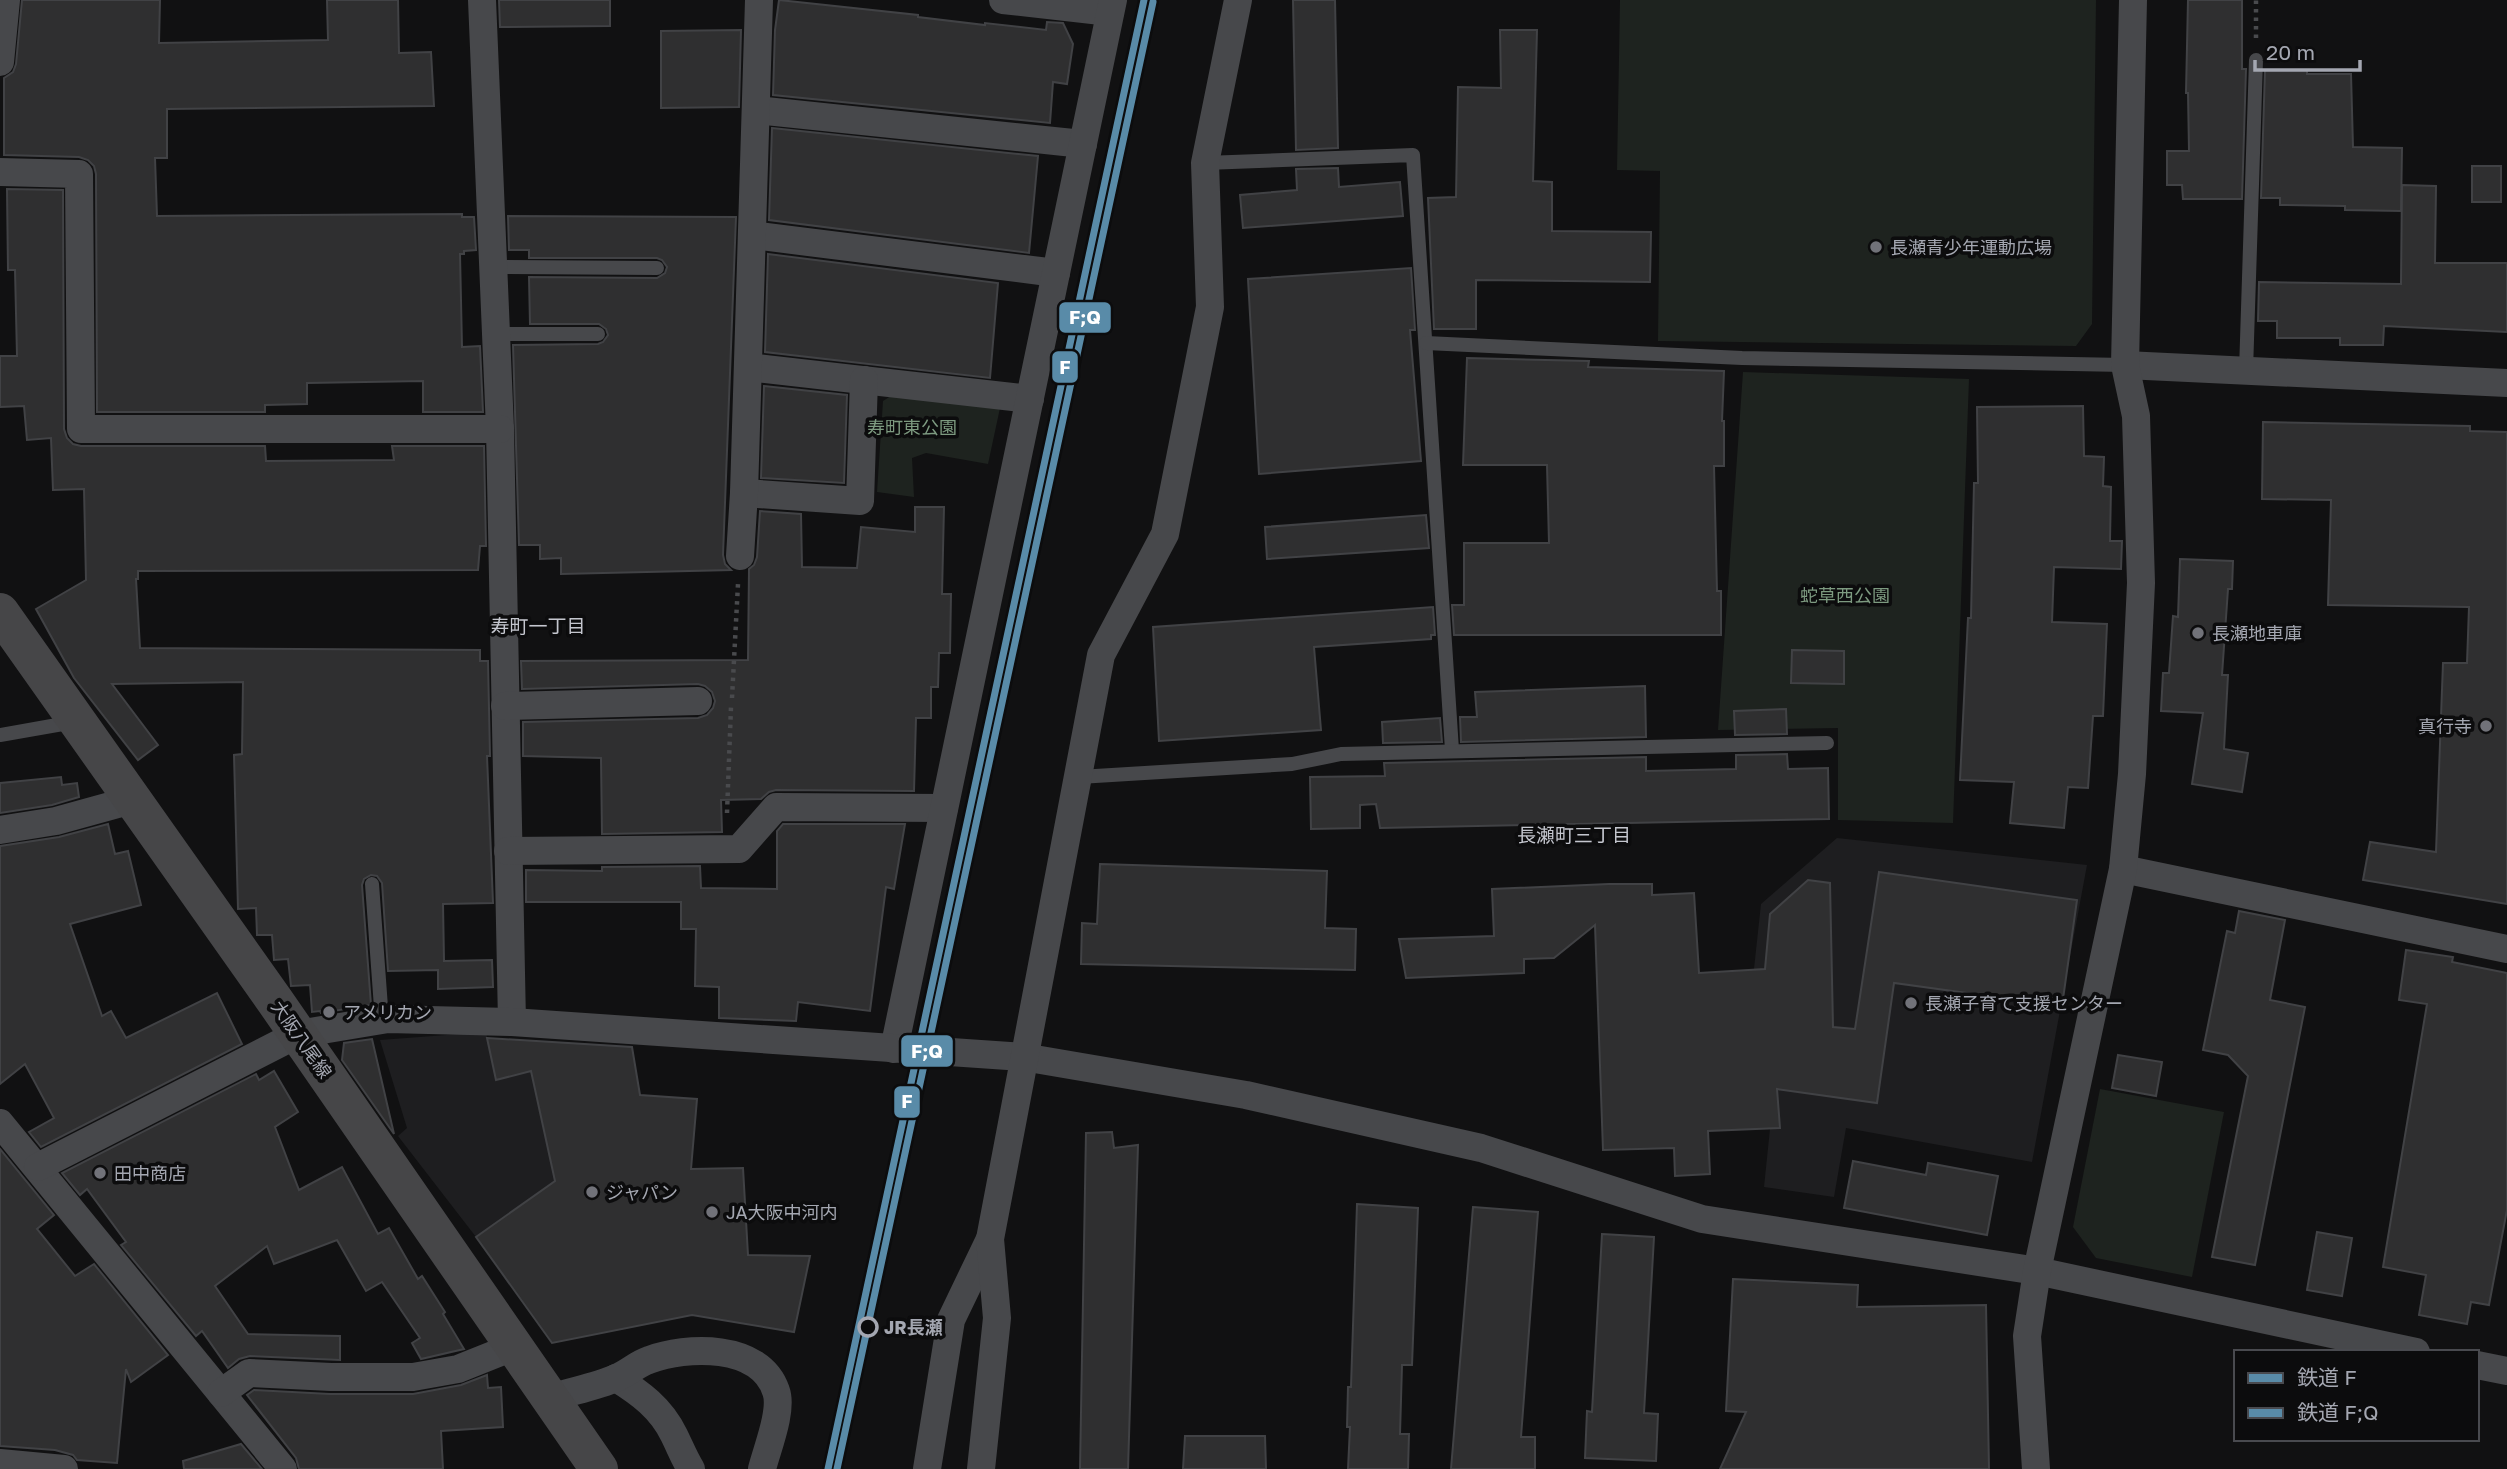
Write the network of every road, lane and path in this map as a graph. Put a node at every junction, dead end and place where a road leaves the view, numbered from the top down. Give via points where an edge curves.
1 (6, 0) edge
2 (482, 0) edge
3 (759, 0) edge
4 (1003, 0) edge
5 (1238, 0) edge
6 (2133, 0) edge
7 (2256, 0) edge
8 (1112, 6) edge
9 (2, 28) edge
10 (2256, 60) joint
11 (0, 62) edge
12 (755, 110) junction
13 (1083, 144) junction
14 (1205, 163) junction
15 (0, 172) edge
16 (752, 234) junction
17 (493, 267) junction
18 (657, 268) dead end
19 (1056, 273) junction
20 (496, 334) junction
21 (597, 334) dead end
22 (1426, 343) junction
23 (2125, 365) junction
24 (748, 367) junction
25 (2246, 371) junction
26 (864, 380) junction
27 (2507, 383) edge
28 (1030, 399) junction
29 (500, 429) junction
30 (744, 493) junction
31 (740, 556) dead end
32 (0, 612) edge
33 (698, 701) dead end
34 (505, 706) junction
35 (77, 722) junction
36 (0, 735) edge
37 (1827, 743) dead end
38 (1452, 750) junction
39 (1079, 777) junction
40 (132, 800) junction
41 (944, 808) junction
42 (0, 830) edge
43 (508, 851) junction
44 (2123, 869) junction
45 (372, 884) dead end
46 (2507, 949) edge
47 (382, 1021) junction
48 (512, 1022) junction
49 (299, 1034) junction
50 (894, 1049) junction
51 (1023, 1057) junction
52 (0, 1123) edge
53 (38, 1167) junction
54 (990, 1239) junction
55 (2037, 1271) junction
56 (513, 1347) junction
57 (2407, 1350) edge
58 (2479, 1365) edge
59 (2507, 1371) edge
60 (616, 1378) junction
61 (221, 1393) junction
62 (550, 1398) junction
63 (0, 1463) edge
64 (64, 1469) edge
65 (283, 1469) edge
66 (599, 1469) edge
67 (691, 1469) edge
68 (762, 1469) edge
69 (927, 1469) edge
70 (981, 1469) edge
71 (2036, 1469) edge

1 - 9 street
2 - 17 street
3 - 12 street
4 - 8 street
5 - 14 street
6 - 23 street
7 - 10 path
8 - 13 street
9 - 11 street
10 - 25 lane
12 - 13 street
12 - 16 street
13 - 19 street
14 - 22 lane via 1413,156
14 - 39 street via 1210,307 1168,520 1165,534 1101,655
15 - 29 street via 79,173 81,429
16 - 19 street
16 - 24 street
17 - 18 lane
17 - 20 street
19 - 28 street
20 - 21 lane
20 - 29 street
22 - 23 lane via 1742,358
22 - 38 lane
23 - 25 street
23 - 44 street via 2136,416 2141,583
24 - 26 street
24 - 30 street
25 - 27 street
26 - 28 street
26 - 30 street via 860,501
28 - 41 street
29 - 34 street
30 - 31 street
32 - 35 main road, 大阪八尾線
33 - 34 street
34 - 43 street
35 - 36 lane
35 - 40 main road, 大阪八尾線
37 - 38 lane
38 - 39 lane via 1341,754 1292,764
39 - 51 street
40 - 42 street via 56,821
40 - 49 main road, 大阪八尾線
41 - 43 street via 776,807 739,849
41 - 50 street
43 - 48 street
44 - 46 street
44 - 55 street
45 - 47 lane
47 - 48 street
47 - 49 street
48 - 50 street
49 - 53 street
49 - 56 main road, 大阪八尾線
50 - 51 street
51 - 54 street
51 - 55 street via 1246,1095 1481,1148 1702,1219
52 - 53 street
53 - 61 street
54 - 69 street via 951,1320
54 - 70 street via 997,1318
55 - 57 street
55 - 71 street via 2027,1336
56 - 61 street via 458,1369 413,1377 249,1373
56 - 62 main road, 大阪八尾線
58 - 59 street
60 - 62 street
60 - 67 street via 657,1408
60 - 68 street via 646,1360 678,1351 710,1349 747,1360 765,1373 777,1392 776,1416
61 - 65 street
62 - 66 main road, 大阪八尾線
63 - 64 street

